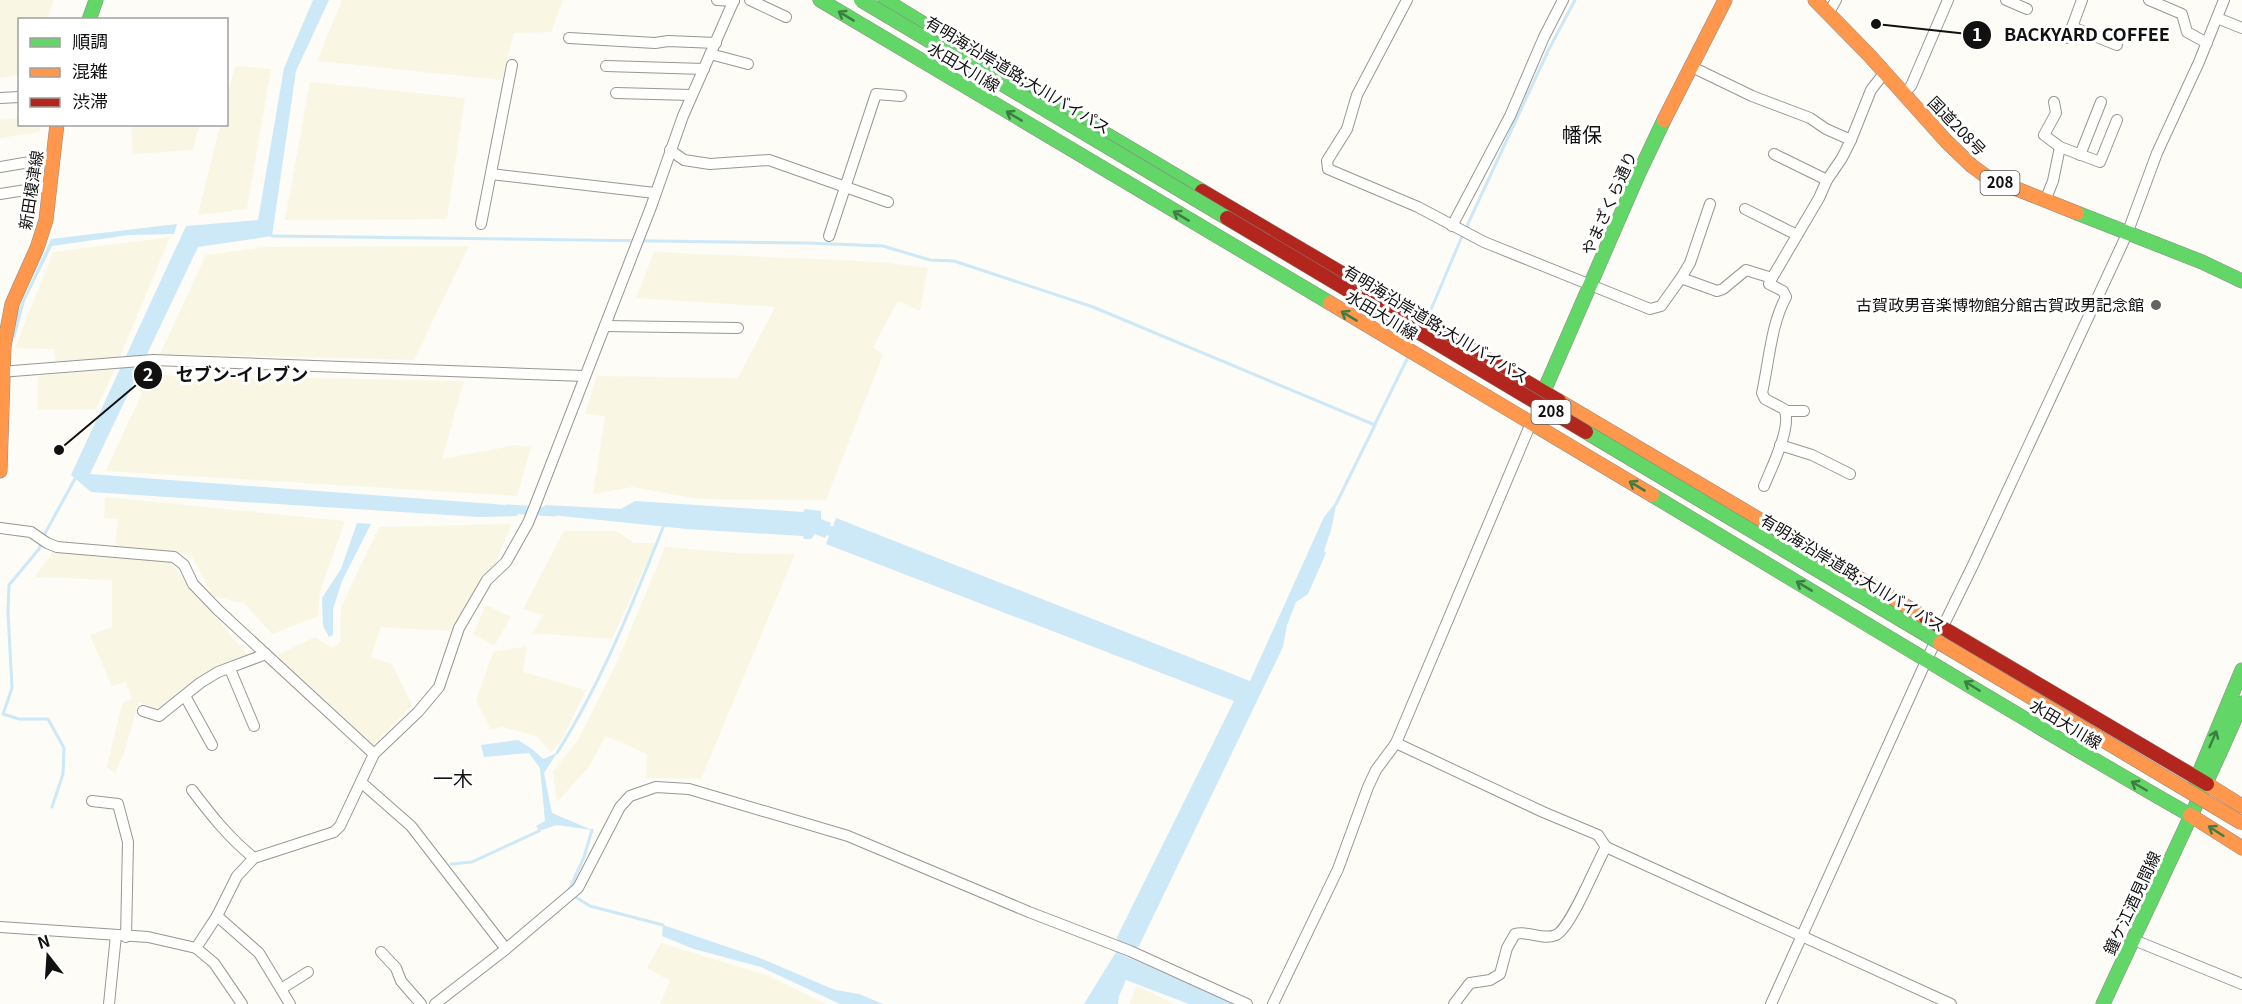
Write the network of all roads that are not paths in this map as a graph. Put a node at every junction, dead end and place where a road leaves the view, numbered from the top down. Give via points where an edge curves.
1 (96, 0) edge
2 (717, 0) edge
3 (750, 0) edge
4 (820, 0) edge
5 (861, 0) edge
6 (871, 0) edge
7 (885, 0) edge
8 (1407, 0) edge
9 (1563, 0) edge
10 (1725, 0) edge
11 (1815, 0) edge
12 (1836, 0) edge
13 (1948, 0) edge
14 (2006, 0) edge
15 (2082, 0) edge
16 (2149, 0) edge
17 (2224, 0) edge
18 (734, 1) edge
19 (2026, 9) dead end
20 (1828, 14) junction
21 (786, 17) dead end
22 (89, 18) edge
23 (2217, 18) junction
24 (2242, 28) edge
25 (569, 38) dead end
26 (716, 43) junction
27 (2207, 43) junction
28 (2117, 45) dead end
29 (710, 54) junction
30 (748, 64) dead end
31 (512, 65) dead end
32 (606, 66) dead end
33 (1690, 66) junction
34 (704, 69) junction
35 (1885, 72) junction
36 (616, 93) dead end
37 (1904, 93) junction
38 (691, 95) junction
39 (901, 96) dead end
40 (18, 97) edge
41 (0, 98) edge
42 (2054, 102) dead end
43 (2101, 102) dead end
44 (2117, 120) dead end
45 (57, 126) edge
46 (1851, 140) junction
47 (2060, 147) junction
48 (670, 150) junction
49 (1774, 154) dead end
50 (2080, 155) junction
51 (53, 158) junction
52 (0, 166) edge
53 (490, 174) junction
54 (1827, 180) junction
55 (51, 186) junction
56 (846, 188) junction
57 (655, 193) junction
58 (0, 194) edge
59 (2045, 201) junction
60 (888, 202) dead end
61 (1710, 204) dead end
62 (1745, 209) dead end
63 (481, 225) dead end
64 (1452, 226) junction
65 (2127, 234) junction
66 (1797, 235) junction
67 (829, 237) dead end
68 (1681, 278) junction
69 (1772, 278) junction
70 (2242, 280) edge
71 (1590, 286) junction
72 (604, 326) junction
73 (737, 329) dead end
74 (1, 372) edge
75 (585, 376) junction
76 (1543, 393) junction
77 (1786, 411) junction
78 (1804, 411) dead end
79 (1531, 423) junction
80 (1780, 445) junction
81 (0, 471) edge
82 (1850, 474) dead end
83 (1764, 486) dead end
84 (0, 528) edge
85 (1943, 628) junction
86 (266, 654) junction
87 (1927, 658) junction
88 (230, 669) junction
89 (2242, 670) edge
90 (184, 696) junction
91 (2242, 703) edge
92 (143, 711) dead end
93 (254, 726) dead end
94 (1396, 743) junction
95 (212, 745) dead end
96 (374, 754) junction
97 (2202, 781) junction
98 (362, 783) junction
99 (192, 789) dead end
100 (92, 801) dead end
101 (2242, 806) edge
102 (2190, 815) junction
103 (2242, 816) edge
104 (2242, 823) edge
105 (1606, 847) junction
106 (2242, 848) edge
107 (254, 858) junction
108 (218, 916) junction
109 (0, 927) edge
110 (1802, 935) junction
111 (121, 936) junction
112 (2134, 940) junction
113 (196, 948) junction
114 (506, 949) junction
115 (381, 951) dead end
116 (308, 972) dead end
117 (2242, 984) edge
118 (281, 989) junction
119 (110, 1004) edge
120 (242, 1004) edge
121 (290, 1004) edge
122 (421, 1004) edge
123 (435, 1004) edge
124 (1247, 1004) edge
125 (1273, 1004) edge
126 (1454, 1004) edge
127 (1771, 1004) edge
128 (1951, 1004) edge
129 (2103, 1004) edge

1 - 22 main road
2 - 18 street
3 - 21 street
79 -> 4 main road, 水田大川線
5 - 104 main road, 有明海沿岸道路;大川バイパス / 208, bridge
6 - 103 main road, 有明海沿岸道路;大川バイパス / 208, bridge
7 - 76 main road, 水田大川線
8 - 64 street via 1326,166
9 - 64 street via 1510,116
10 - 33 main road, やまざくら通り
11 - 20 main road, 国道208号 / 208
12 - 20 street
13 - 37 street via 1911,86
14 - 19 street
15 - 28 street via 2070,32
16 - 27 street via 2182,14 2187,32
17 - 23 street
18 - 26 street
20 - 35 main road, 国道208号 / 208
23 - 24 street
23 - 27 street
25 - 26 street
26 - 29 street
27 - 65 street via 2157,153
29 - 30 street
29 - 34 street
31 - 53 street
32 - 34 street
33 - 46 street
33 - 71 main road, やまざくら通り
34 - 38 street
35 - 37 main road, 国道208号 / 208
35 - 46 street via 1871,90
36 - 38 street
37 - 59 main road, 国道208号 / 208 via 1971,166 1987,177
38 - 48 street
39 - 56 street via 876,94
40 - 41 street
42 - 47 street via 2056,113 2044,135
43 - 50 street
44 - 50 street via 2100,162
45 - 51 main road, 新田榎津線
46 - 54 street
47 - 50 street
47 - 59 street
48 - 56 street via 684,160 710,164 769,160
48 - 57 street
49 - 54 street
51 - 52 street
51 - 55 main road, 新田榎津線
53 - 57 street
53 - 63 street
54 - 66 street
55 - 58 street
55 - 74 main road, 新田榎津線 via 43,229 12,304
56 - 60 street
56 - 67 street
57 - 72 street
59 - 65 main road, 国道208号 / 208
61 - 68 street
62 - 66 street
64 - 71 street
65 - 70 main road, 国道208号 / 208
65 - 85 street
66 - 69 street
68 - 69 street via 1717,291 1746,270
68 - 71 street via 1656,309
69 - 77 street via 1769,284 1786,297 1774,327 1762,393
71 - 76 main road, やまざくら通り
72 - 73 street
72 - 75 street
74 - 75 street via 146,360
74 - 81 main road, 新田榎津線
75 - 96 street via 528,523 506,562 487,580 459,628 439,687
76 - 79 main road, やまざくら通り
76 - 85 main road, 水田大川線
77 - 78 street
77 - 80 street
87 -> 79 main road, 水田大川線
79 - 94 street
80 - 82 street via 1812,455
80 - 83 street
84 - 86 street via 37,534 57,548 174,557 184,565 199,591
85 - 87 street
85 - 97 main road, 水田大川線
86 - 88 street
86 - 96 street
102 -> 87 main road, 水田大川線 via 2055,738
87 - 110 street
88 - 90 street via 218,672
88 - 93 street
97 -> 89 main road
90 - 92 street via 159,716
90 - 95 street
91 - 97 main road
94 - 105 street via 1598,835
94 - 125 street via 1376,770 1338,870
96 - 98 street
97 - 101 main road, 水田大川線
97 - 102 main road
98 - 107 street via 344,821 334,832
98 - 114 street via 411,825
99 - 107 street via 235,843
100 - 111 street via 118,804 127,834
106 -> 102 main road, 水田大川線
102 - 112 main road, 鐘ケ江酒見間線
105 - 110 street
105 - 126 street via 1563,930 1549,937 1515,934 1500,974 1470,983
107 - 108 street via 237,876
108 - 113 street
108 - 118 street via 259,953
109 - 111 street
110 - 127 street
110 - 128 street
111 - 113 street via 168,940
111 - 119 street
112 - 117 street
112 - 129 main road, 鐘ケ江酒見間線
113 - 120 street via 214,963
114 - 123 street
114 - 124 street via 578,888 620,807 630,796 642,790 669,787 747,805 848,836 1130,951
115 - 122 street
116 - 118 street
118 - 121 street

